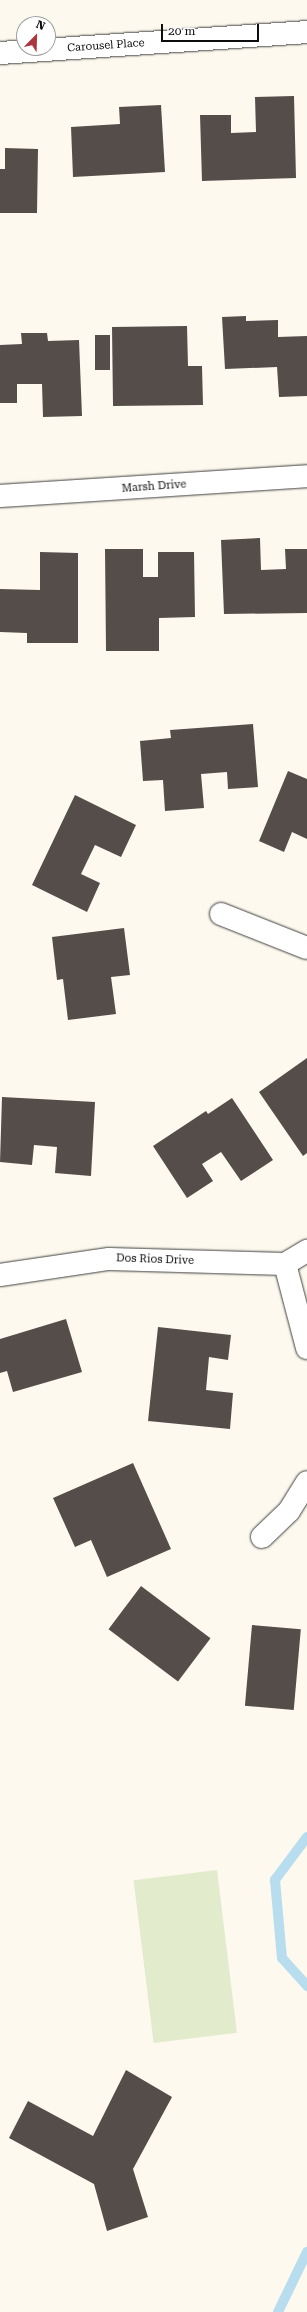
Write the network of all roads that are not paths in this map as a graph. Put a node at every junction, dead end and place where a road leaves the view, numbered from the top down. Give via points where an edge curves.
1 (307, 32) edge
2 (0, 53) edge
3 (307, 476) edge
4 (0, 496) edge
5 (221, 914) dead end
6 (307, 948) edge
7 (307, 1251) edge
8 (285, 1264) junction
9 (0, 1275) edge
10 (307, 1348) edge
11 (307, 1482) edge
12 (262, 1537) dead end

1 - 2 street, Carousel Place
3 - 4 street, Marsh Drive
5 - 6 street
7 - 8 street
8 - 9 street, Dos Rios Drive via 108,1259
8 - 10 street
11 - 12 street via 289,1511

